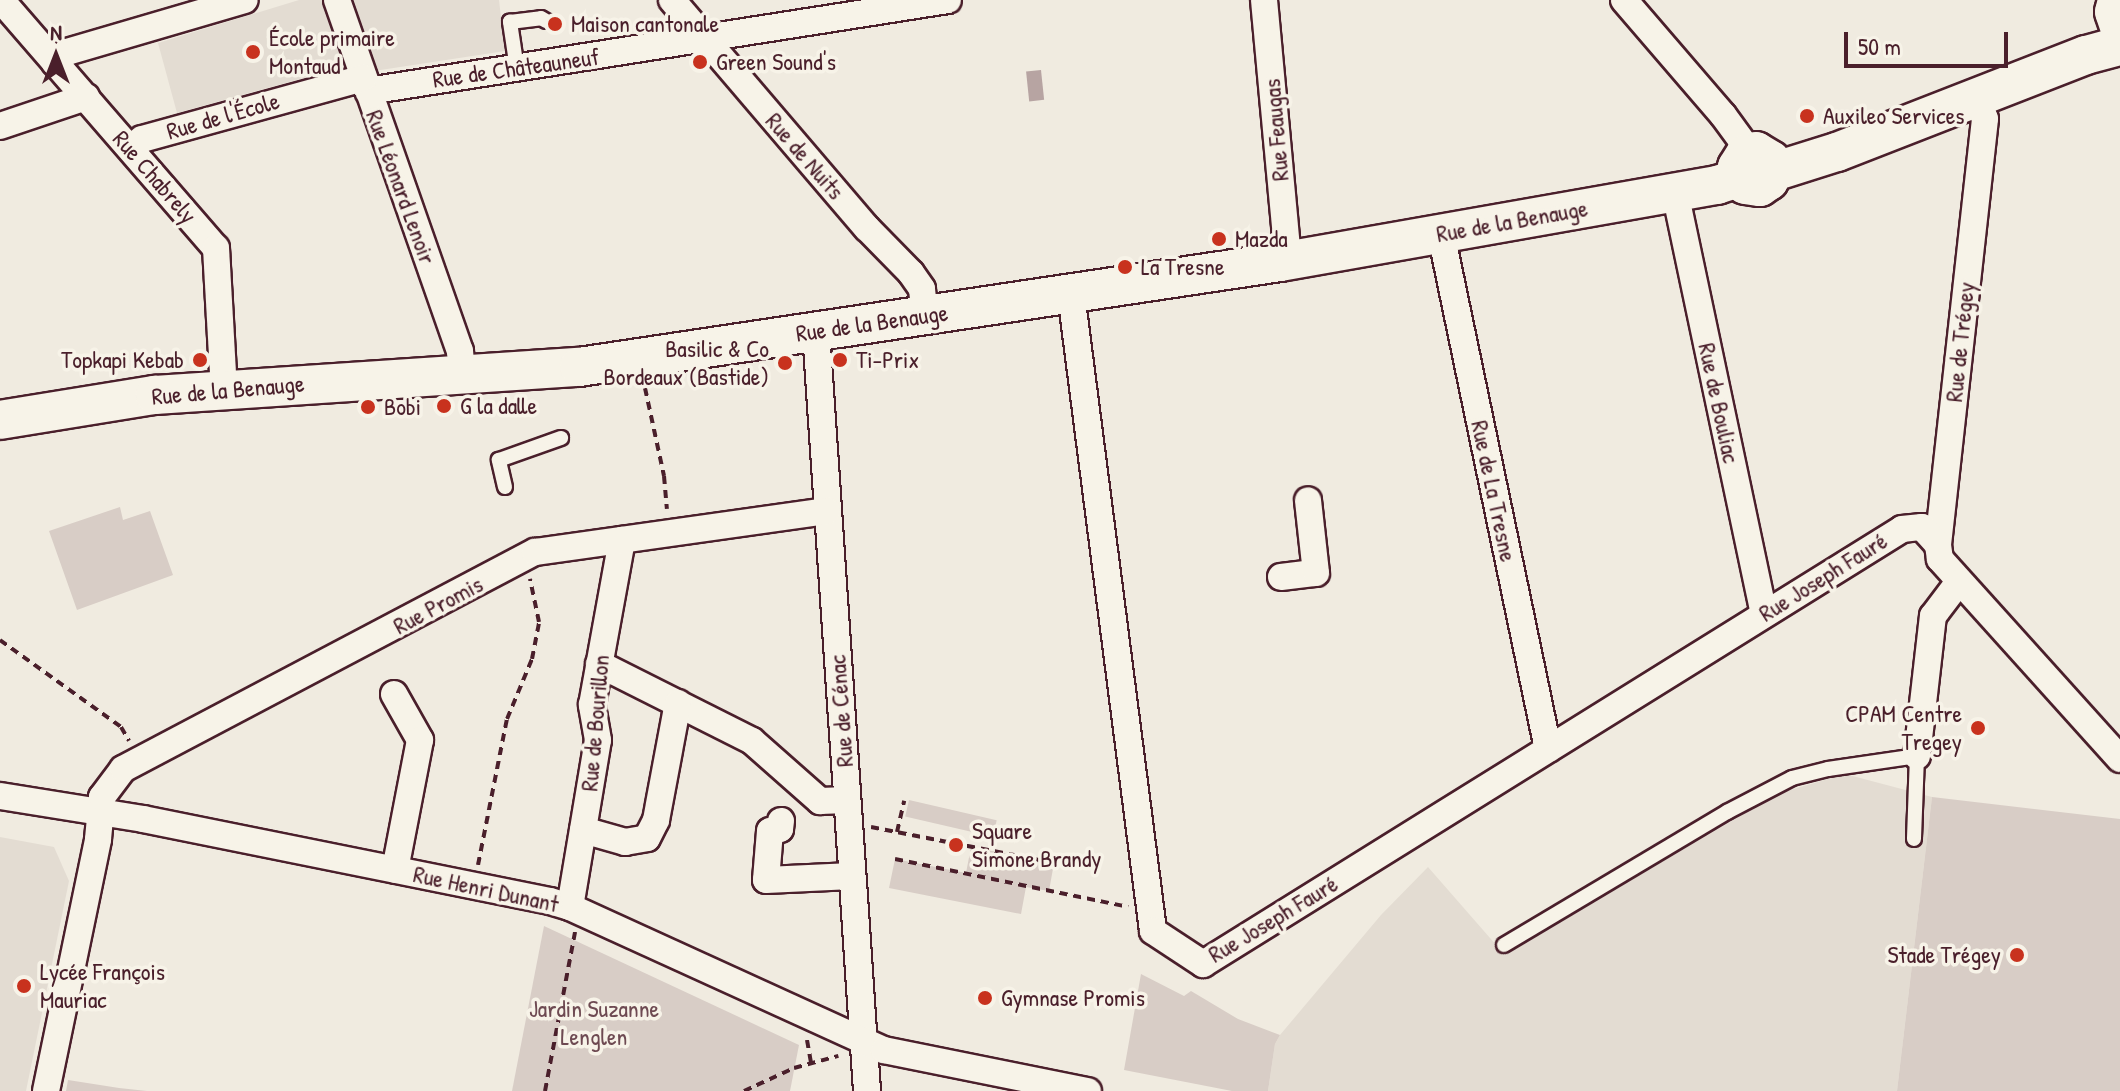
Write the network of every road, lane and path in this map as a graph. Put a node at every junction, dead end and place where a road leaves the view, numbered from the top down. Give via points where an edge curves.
1 (1, 0) edge
2 (245, 0) edge
3 (337, 0) edge
4 (672, 0) edge
5 (948, 0) edge
6 (1264, 0) edge
7 (1624, 0) edge
8 (546, 21) dead end
9 (2112, 30) edge
10 (704, 38) junction
11 (55, 63) junction
12 (517, 69) junction
13 (366, 84) junction
14 (86, 97) junction
15 (1977, 97) junction
16 (0, 126) edge
17 (132, 148) junction
18 (1754, 167) junction
19 (1675, 192) junction
20 (1441, 234) junction
21 (1288, 260) junction
22 (1071, 294) junction
23 (925, 316) junction
24 (816, 331) junction
25 (639, 358) junction
26 (462, 374) junction
27 (224, 389) junction
28 (0, 420) edge
29 (561, 438) dead end
30 (505, 487) dead end
31 (1308, 500) dead end
32 (827, 511) junction
33 (667, 533) junction
34 (622, 540) junction
35 (1938, 545) junction
36 (522, 550) junction
37 (1281, 577) dead end
38 (1958, 583) junction
39 (1764, 614) junction
40 (0, 640) edge
41 (599, 664) junction
42 (394, 694) dead end
43 (678, 703) junction
44 (1548, 749) junction
45 (1917, 756) junction
46 (2120, 759) edge
47 (140, 761) junction
48 (0, 796) edge
49 (904, 801) dead end
50 (848, 811) junction
51 (99, 812) junction
52 (781, 821) dead end
53 (583, 830) junction
54 (897, 832) junction
55 (1914, 839) dead end
56 (895, 859) dead end
57 (1054, 863) dead end
58 (395, 870) junction
59 (852, 876) junction
60 (473, 887) junction
61 (575, 909) junction
62 (1151, 911) junction
63 (1504, 945) dead end
64 (864, 1042) junction
65 (805, 1043) dead end
66 (836, 1055) dead end
67 (811, 1063) junction
68 (48, 1091) edge
69 (545, 1091) edge
70 (744, 1091) edge
71 (867, 1091) edge
72 (1088, 1091) edge

1 - 11 street, Rue Chabrely
2 - 11 street via 67,52
3 - 13 street, Rue Léonard Lenoir
4 - 10 street, Rue de Nuits
5 - 10 street, Rue de Châteauneuf
6 - 21 street, Rue Feaugas
7 - 18 street
8 - 12 lane via 510,22
9 - 15 main road, Rue de la Benauge
10 - 12 street, Rue de Châteauneuf
10 - 23 street, Rue de Nuits via 911,273 922,289
11 - 14 street, Rue Chabrely
12 - 13 street, Rue de Châteauneuf
13 - 17 street, Rue de l'École via 142,139
13 - 26 street, Rue Léonard Lenoir via 460,351
14 - 16 street
14 - 17 street, Rue Chabrely
15 - 18 main road, Rue de la Benauge via 1837,152
15 - 35 street, Rue de Trégey via 1985,119
17 - 27 street, Rue Chabrely via 216,248
18 - 19 main road, Rue de la Benauge
19 - 20 main road, Rue de la Benauge
19 - 39 street, Rue de Bouliac
20 - 21 main road, Rue de la Benauge
20 - 44 street, Rue de La Tresne
21 - 22 main road, Rue de la Benauge
22 - 23 main road, Rue de la Benauge
22 - 62 street, Rue Joseph Fauré
23 - 24 main road, Rue de la Benauge
24 - 25 main road, Rue de la Benauge
24 - 32 street, Rue de Cénac
25 - 26 main road, Rue de la Benauge
25 - 33 path via 664,476
26 - 27 main road, Rue de la Benauge
27 - 28 main road, Rue de la Benauge
29 - 30 lane via 499,460
31 - 37 street via 1316,573
32 - 33 street, Rue Promis
32 - 50 street, Rue de Cénac
33 - 34 street, Rue Promis
34 - 36 street, Rue Promis
34 - 41 street, Rue de Bourillon
35 - 38 street via 1940,559
35 - 39 street, Rue Joseph Fauré via 1922,527 1902,529
36 - 47 street, Rue Promis
36 - 60 path via 539,622 532,659 507,719
38 - 45 street via 1933,616
38 - 46 street
39 - 44 street, Rue Joseph Fauré
40 - 47 path via 121,727
41 - 43 street
41 - 53 street, Rue de Bourillon via 592,705 598,740
42 - 58 street via 420,740
43 - 50 street via 752,741 820,801
43 - 53 street via 656,820 647,838 625,842
44 - 62 street, Rue Joseph Fauré via 1203,964 1153,931
45 - 55 lane
45 - 63 lane via 1792,778
47 - 51 street, Rue Promis via 116,775
48 - 51 street, Rue Henri Dunant
49 - 54 path
50 - 54 path
50 - 59 street, Rue de Cénac
51 - 58 street, Rue Henri Dunant
51 - 68 street, Rue Promis
52 - 59 street via 780,829 770,831 766,880
53 - 61 street, Rue de Bourillon
54 - 57 path
56 - 62 path
58 - 60 street, Rue Henri Dunant
59 - 64 street, Rue de Cénac
60 - 61 street, Rue Henri Dunant
61 - 64 street, Rue Henri Dunant
61 - 69 path
64 - 71 street, Rue de Cénac
64 - 72 street, Rue Henri Dunant
65 - 67 path
66 - 67 path
67 - 70 path

